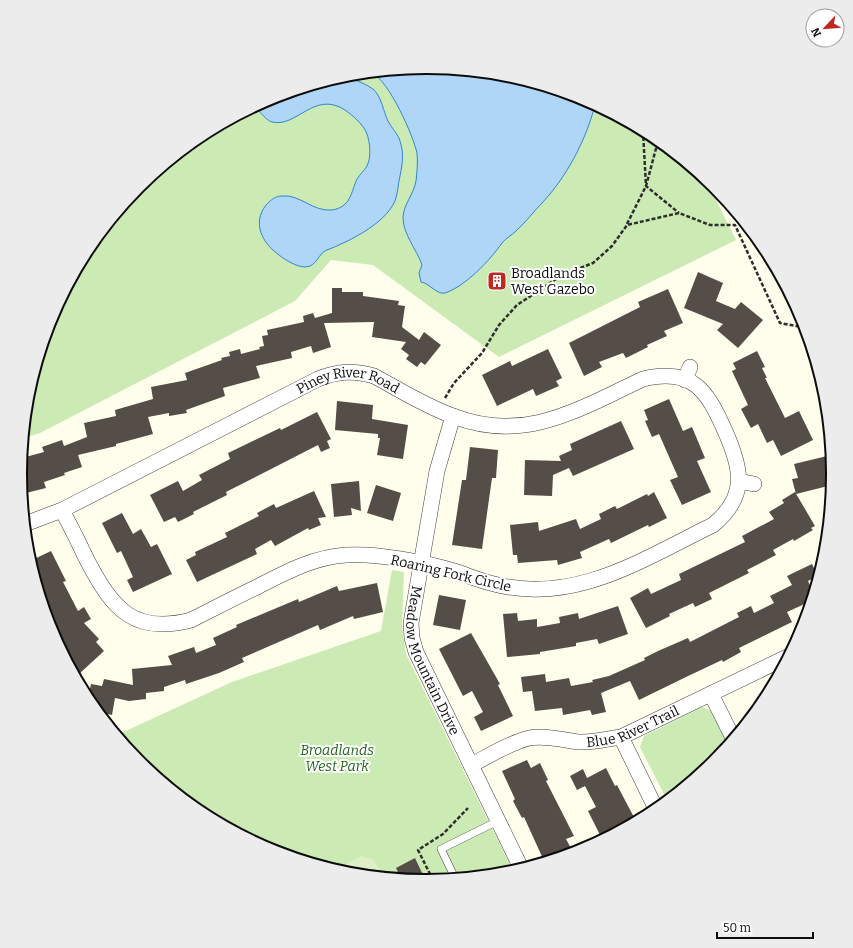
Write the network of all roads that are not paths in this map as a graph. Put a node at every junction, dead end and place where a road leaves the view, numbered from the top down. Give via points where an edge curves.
1 (688, 373) joint
2 (447, 414) junction
3 (739, 481) junction
4 (754, 484) dead end
5 (62, 510) junction
6 (30, 522) edge
7 (421, 563) junction
8 (779, 662) edge
9 (711, 694) junction
10 (730, 733) edge
11 (621, 737) junction
12 (471, 765) junction
13 (653, 803) edge
14 (498, 820) junction
15 (518, 863) edge
16 (453, 873) edge

1 - 2 street, Piney River Road via 643,379 565,416 523,426 500,427
1 - 3 street, Roaring Fork Circle via 713,404 735,454 739,467
2 - 5 street, Piney River Road via 374,376 362,372 332,373
2 - 7 street, Meadow Mountain Drive
3 - 4 street
3 - 7 street, Roaring Fork Circle via 732,505 713,525 594,582 546,590 521,589
5 - 6 street, Piney River Road
5 - 7 street, Roaring Fork Circle via 106,595 138,624 175,624 191,620 289,570 323,558 369,555
7 - 12 street, Meadow Mountain Drive via 411,623 412,638 416,652
8 - 9 street, Blue River Trail
9 - 10 street
9 - 11 street, Blue River Trail
11 - 12 street, Blue River Trail via 580,742 543,737 530,738
11 - 13 street
12 - 14 street, Meadow Mountain Drive
14 - 15 street, Meadow Mountain Drive
14 - 16 lane via 441,849

